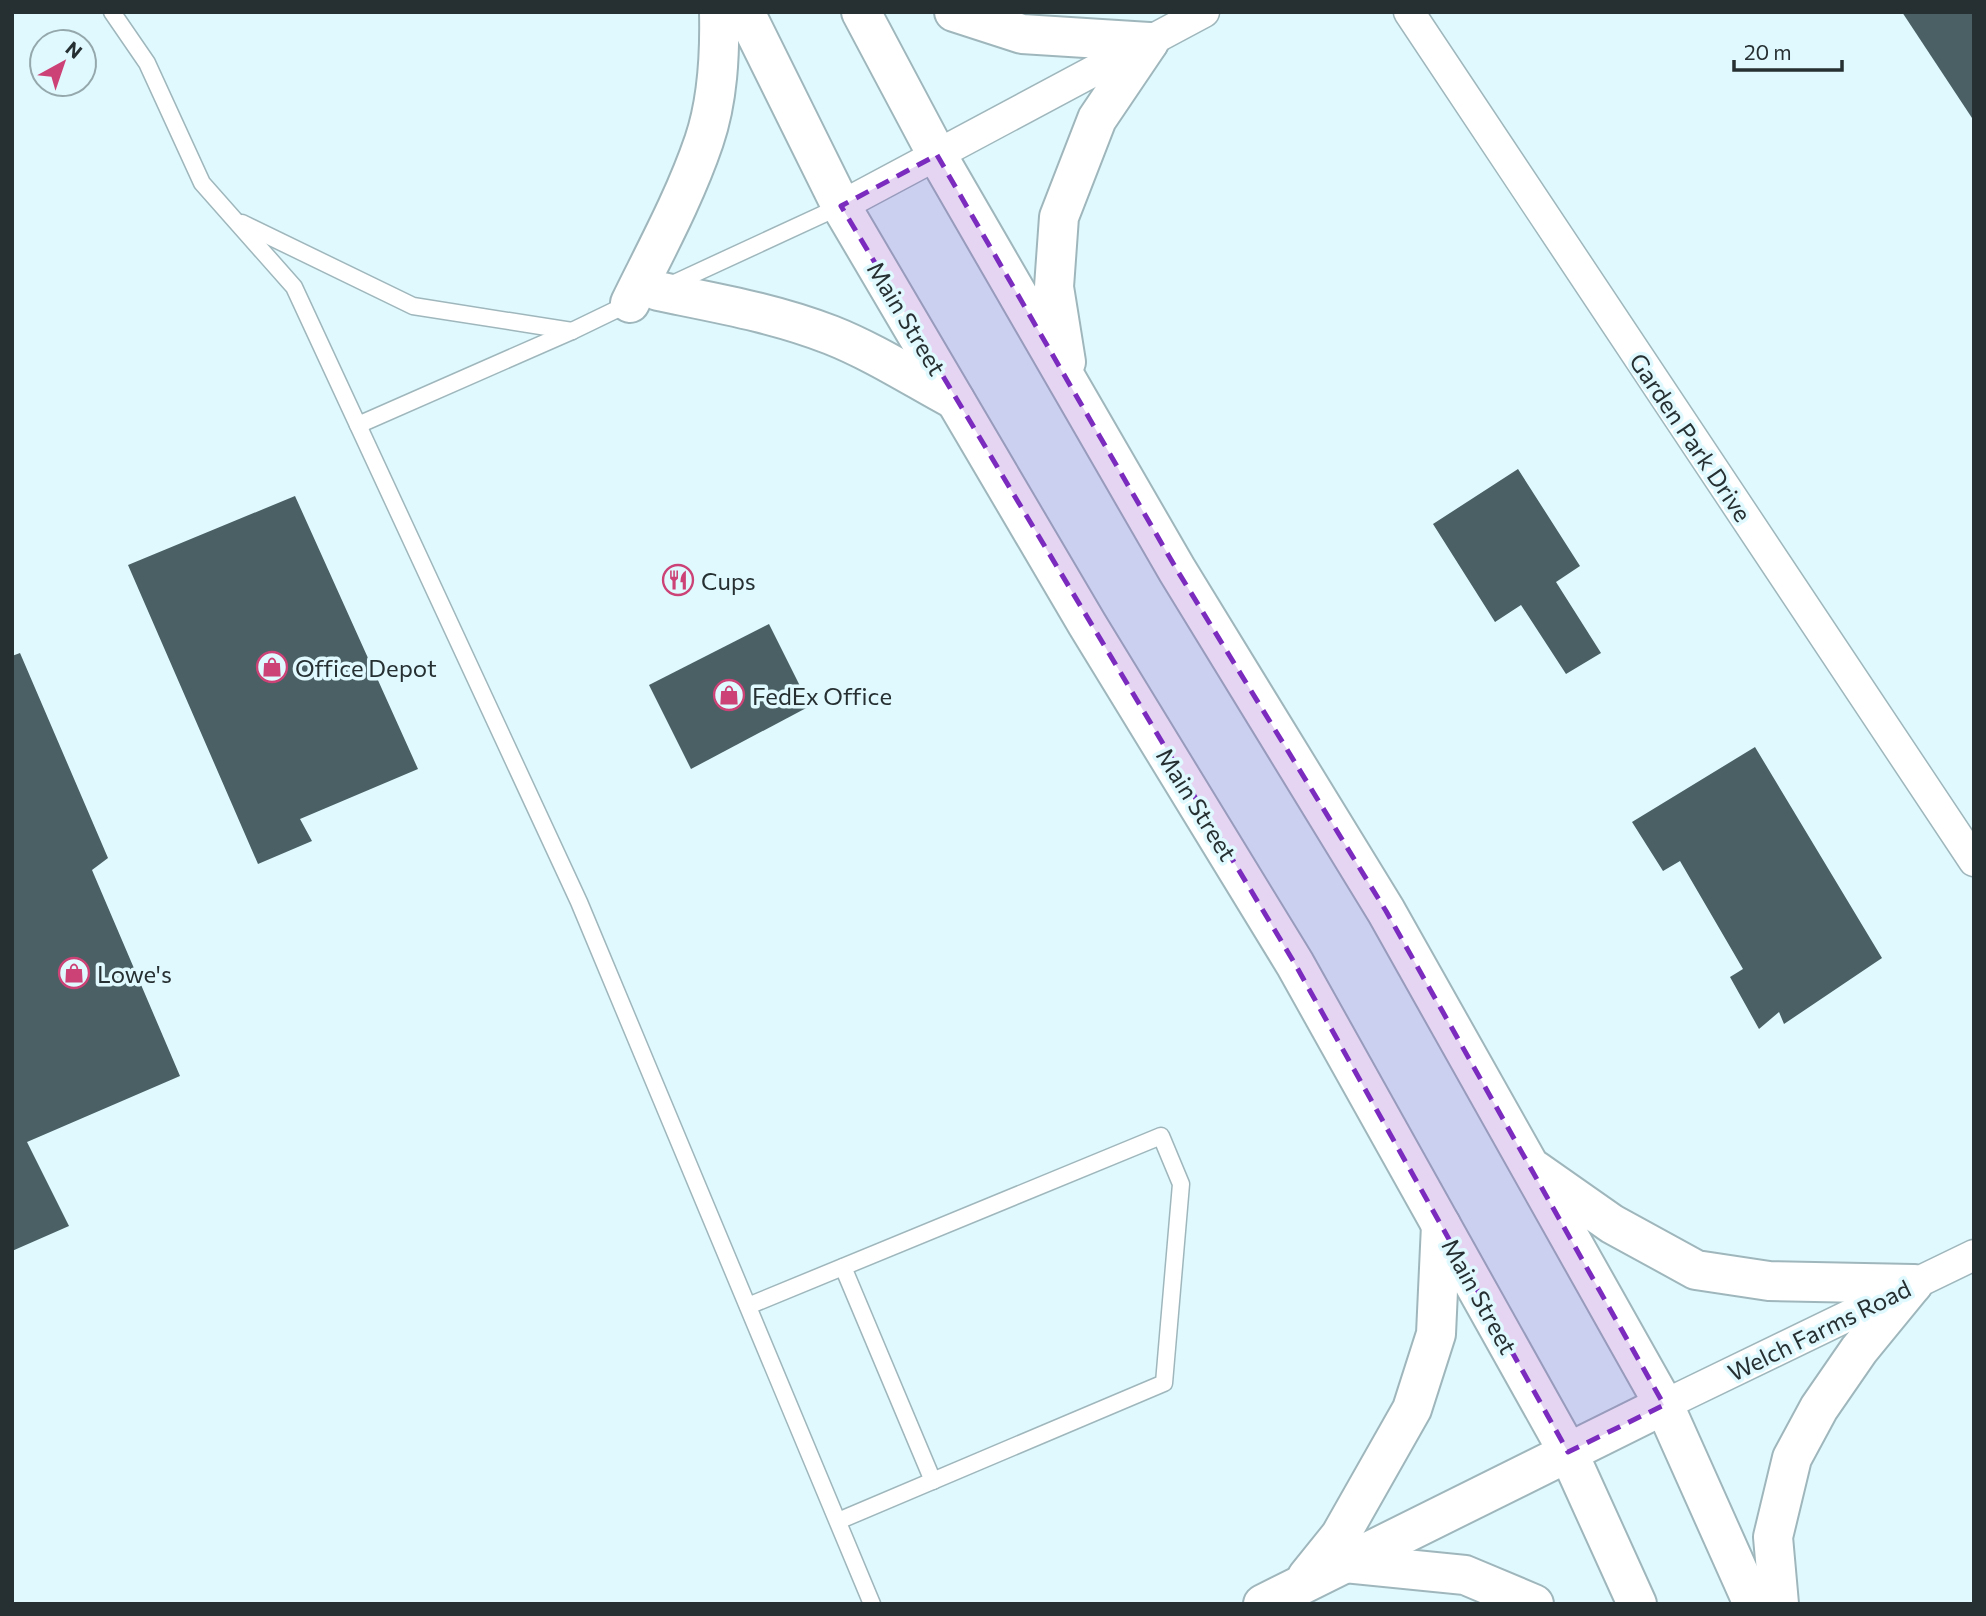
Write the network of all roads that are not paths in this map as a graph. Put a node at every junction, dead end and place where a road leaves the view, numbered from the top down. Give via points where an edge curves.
1 (112, 12) edge
2 (719, 12) edge
3 (745, 12) edge
4 (861, 12) edge
5 (954, 12) edge
6 (1204, 12) edge
7 (1409, 12) edge
8 (1149, 42) junction
9 (937, 155) junction
10 (841, 206) junction
11 (233, 219) junction
12 (644, 297) junction
13 (572, 331) junction
14 (1069, 385) junction
15 (955, 400) junction
16 (358, 425) junction
17 (1974, 861) edge
18 (1530, 1167) junction
19 (1441, 1225) junction
20 (1974, 1255) edge
21 (843, 1267) junction
22 (1913, 1284) junction
23 (748, 1306) junction
24 (1664, 1405) junction
25 (1568, 1452) junction
26 (933, 1481) junction
27 (838, 1521) junction
28 (1345, 1563) junction
29 (1300, 1586) junction
30 (872, 1604) edge
31 (1264, 1604) edge
32 (1534, 1604) edge
33 (1637, 1604) edge
34 (1753, 1604) edge
35 (1779, 1604) edge

1 - 11 lane via 147,63 202,183
2 - 12 main road via 720,48 705,138
3 - 10 main road, Main Street
4 - 9 main road
5 - 8 main road via 1022,34
6 - 8 street
7 - 17 street, Garden Park Drive
8 - 9 street
8 - 14 main road via 1097,118 1059,217 1054,287
9 - 10 street
9 - 14 main road
10 - 12 lane
10 - 15 main road, Main Street
11 - 13 lane via 413,306
11 - 16 lane via 294,288
12 - 13 lane
12 - 15 main road via 785,319 832,335
13 - 16 lane
14 - 18 main road via 1386,911
15 - 19 main road, Main Street via 1295,964
16 - 23 lane via 579,902
18 - 22 main road via 1612,1224 1696,1270 1769,1281
18 - 24 main road
19 - 25 main road, Main Street
19 - 29 main road via 1436,1334 1412,1409 1340,1536
20 - 22 street, Welch Farms Road
21 - 23 lane
21 - 26 lane
21 - 26 lane via 1161,1136 1181,1184 1164,1383
22 - 24 street, Welch Farms Road
22 - 35 main road via 1859,1350 1792,1458 1773,1537
23 - 27 lane
24 - 25 main road
24 - 34 main road
25 - 28 main road
25 - 33 main road, Main Street
26 - 27 lane
27 - 30 lane
28 - 29 main road
28 - 32 main road via 1465,1575
29 - 31 main road

